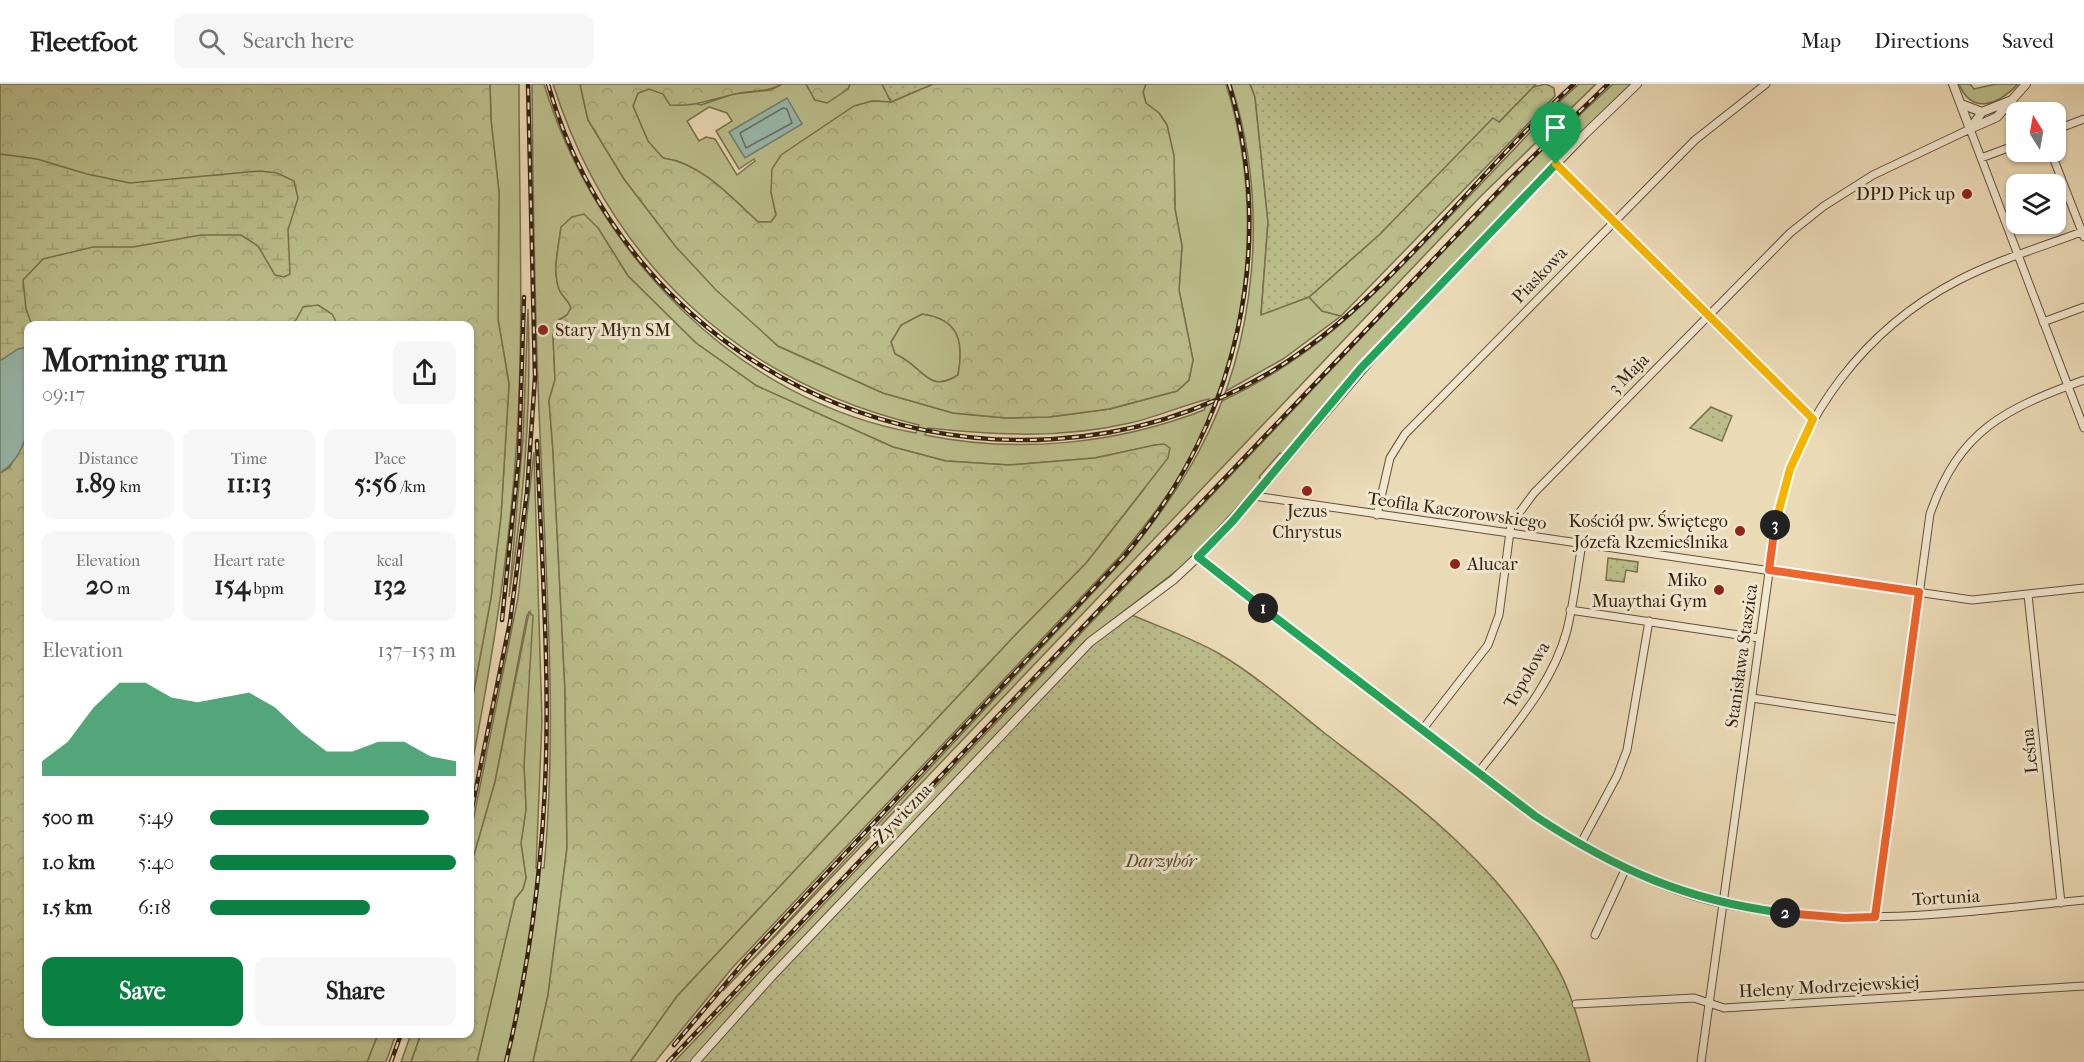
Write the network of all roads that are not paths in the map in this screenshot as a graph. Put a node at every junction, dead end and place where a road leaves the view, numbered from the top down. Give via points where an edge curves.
1 (1637, 84) edge
2 (1766, 84) edge
3 (1953, 84) edge
4 (2026, 84) edge
5 (2014, 99) junction
6 (1961, 104) junction
7 (1982, 112) junction
8 (2084, 118) edge
9 (2066, 125) edge
10 (1970, 129) junction
11 (2006, 149) edge
12 (1981, 158) junction
13 (2055, 162) edge
14 (1556, 164) junction
15 (1614, 221) junction
16 (2083, 233) edge
17 (2018, 256) junction
18 (2084, 307) edge
19 (1708, 315) junction
20 (2043, 322) junction
21 (2084, 380) edge
22 (2068, 386) junction
23 (1813, 419) junction
24 (2084, 428) edge
25 (1254, 496) junction
26 (1377, 515) junction
27 (1510, 534) junction
28 (1582, 544) junction
29 (1198, 557) junction
30 (1769, 570) junction
31 (2084, 588) edge
32 (1919, 592) junction
33 (2028, 595) junction
34 (1570, 610) junction
35 (1649, 621) junction
36 (1759, 638) junction
37 (1752, 698) junction
38 (1901, 720) junction
39 (1422, 730) junction
40 (1478, 772) junction
41 (1580, 845) junction
42 (1625, 870) junction
43 (2084, 900) edge
44 (2061, 903) junction
45 (1723, 904) junction
46 (1875, 917) junction
47 (1595, 935) dead end
48 (2084, 986) edge
49 (1710, 1002) junction
50 (1576, 1005) dead end
51 (695, 1062) edge
52 (1701, 1062) edge

1 - 14 street, Żywiczna
2 - 15 street, Piaskowa via 1695,140
3 - 6 street
4 - 5 street
5 - 7 street
5 - 10 street via 1997,117
6 - 7 street
6 - 10 street
7 - 10 street
8 - 9 street
10 - 12 street
10 - 19 street, 3 Maja via 1894,163 1824,206 1780,242
11 - 12 street
12 - 17 street
13 - 16 street
14 - 15 street
14 - 25 street, Żywiczna via 1361,368
15 - 19 street
15 - 26 street, Piaskowa via 1405,434 1390,458
16 - 17 street, Stanisława Staszica
17 - 20 street
17 - 23 street, Stanisława Staszica via 1962,278 1909,311 1863,352
18 - 20 street
19 - 23 street
19 - 27 street, 3 Maja via 1541,485 1514,517
20 - 22 street
21 - 22 street
22 - 24 street
22 - 32 street via 1995,420 1953,462 1930,514
23 - 30 street, Stanisława Staszica via 1782,495
25 - 26 street, Teofila Kaczorowskiego
25 - 29 street, Żywiczna
26 - 27 street, Teofila Kaczorowskiego
27 - 28 street, Teofila Kaczorowskiego
27 - 39 street, 3 Maja via 1499,615 1488,645
28 - 30 street, Teofila Kaczorowskiego
28 - 34 street, Topolowa
29 - 39 street, Tortunia
29 - 51 street, Żywiczna via 1090,642
30 - 32 street, Teofila Kaczorowskiego
30 - 36 street, Stanisława Staszica
31 - 33 street, Teofila Kaczorowskiego
32 - 33 street, Teofila Kaczorowskiego via 1972,600
32 - 38 street
33 - 44 street, Leśna
34 - 35 street
34 - 40 street, Topolowa via 1566,634 1552,670
35 - 36 street
35 - 41 street via 1627,750
36 - 37 street, Stanisława Staszica
37 - 38 street
37 - 45 street, Stanisława Staszica
38 - 46 street
39 - 40 street, Tortunia
40 - 41 street, Tortunia
41 - 42 street, Tortunia
42 - 45 street, Tortunia
42 - 47 street
43 - 44 street, Tortunia
44 - 46 street, Tortunia
45 - 46 street, Tortunia via 1807,916
45 - 49 street, Stanisława Staszica
48 - 49 street, Heleny Modrzejewskiej via 1724,1008
49 - 50 street, Heleny Modrzejewskiej via 1694,998
49 - 52 street, Stanisława Staszica

